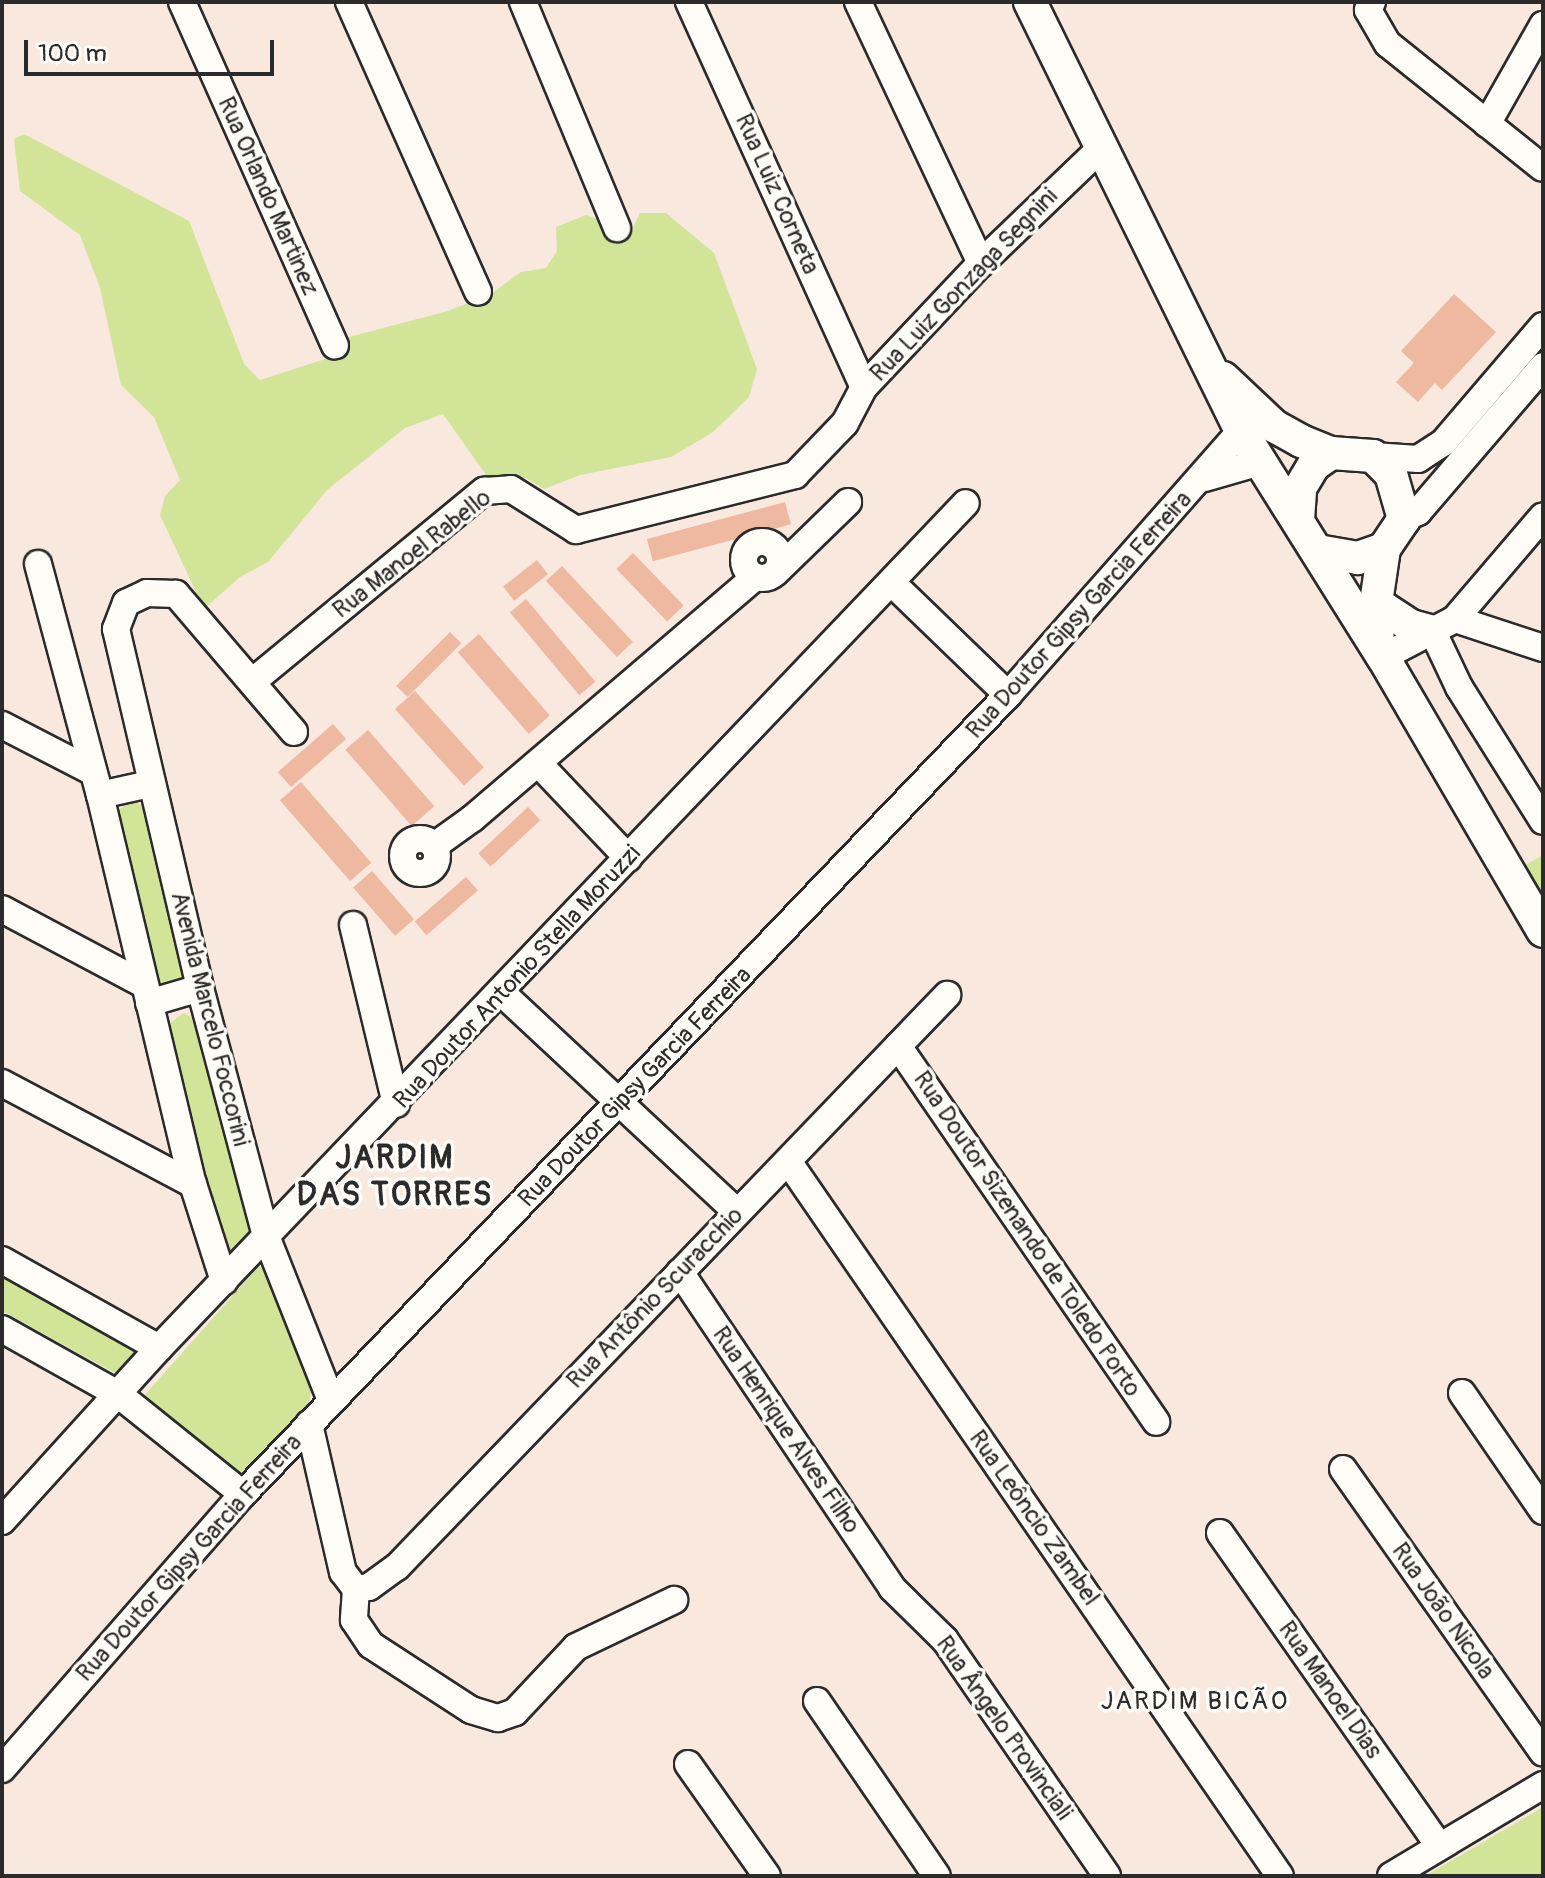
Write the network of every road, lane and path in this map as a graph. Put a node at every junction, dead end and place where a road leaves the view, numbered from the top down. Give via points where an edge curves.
1 (182, 2) edge
2 (349, 2) edge
3 (523, 2) edge
4 (689, 2) edge
5 (858, 2) edge
6 (1030, 2) edge
7 (1372, 2) edge
8 (1543, 25) edge
9 (1487, 124) junction
10 (1100, 149) junction
11 (1543, 168) edge
12 (617, 228) dead end
13 (981, 263) junction
14 (478, 292) dead end
15 (1543, 326) edge
16 (335, 346) dead end
17 (1209, 365) junction
18 (1543, 366) edge
19 (864, 387) junction
20 (1274, 426) junction
21 (1241, 431) junction
22 (1331, 453) junction
23 (1373, 456) junction
24 (1260, 462) junction
25 (809, 464) joint
26 (1205, 478) junction
27 (848, 502) dead end
28 (966, 503) dead end
29 (1543, 516) edge
30 (1404, 519) junction
31 (1298, 520) junction
32 (812, 536) junction
33 (1384, 549) junction
34 (1318, 551) junction
35 (38, 564) dead end
36 (765, 575) junction
37 (893, 584) junction
38 (1376, 603) junction
39 (1444, 626) junction
40 (1543, 648) edge
41 (1381, 654) junction
42 (252, 682) junction
43 (1008, 695) junction
44 (2, 725) edge
45 (294, 732) dead end
46 (543, 759) junction
47 (97, 783) junction
48 (150, 784) junction
49 (1543, 821) edge
50 (434, 846) dead end
51 (633, 854) junction
52 (2, 909) edge
53 (353, 925) dead end
54 (1543, 931) edge
55 (200, 988) junction
56 (146, 993) junction
57 (502, 993) junction
58 (947, 995) dead end
59 (898, 1046) junction
60 (2, 1083) edge
61 (396, 1104) junction
62 (618, 1104) junction
63 (788, 1161) junction
64 (193, 1184) junction
65 (737, 1212) junction
66 (266, 1236) junction
67 (2, 1260) edge
68 (680, 1272) junction
69 (224, 1281) junction
70 (2, 1329) edge
71 (159, 1348) junction
72 (1462, 1393) dead end
73 (118, 1394) junction
74 (331, 1400) junction
75 (1156, 1422) dead end
76 (309, 1424) junction
77 (1343, 1469) dead end
78 (243, 1494) junction
79 (1543, 1511) edge
80 (2, 1521) edge
81 (1220, 1533) dead end
82 (892, 1588) joint
83 (356, 1589) junction
84 (674, 1600) dead end
85 (817, 1701) dead end
86 (1543, 1753) edge
87 (688, 1764) dead end
88 (2, 1769) edge
89 (1543, 1785) edge
90 (1439, 1846) junction
91 (767, 1876) edge
92 (937, 1876) edge
93 (1107, 1876) edge
94 (1280, 1876) edge
95 (1391, 1876) edge

1 - 16 street, Rua Orlando Martinez
2 - 14 street
3 - 12 street
4 - 19 street, Rua Luiz Corneta
5 - 13 street
6 - 10 main road
7 - 9 street via 1368,10 1388,44
8 - 9 street
9 - 11 street
10 - 13 street, Rua Luiz Gonzaga Segnini
10 - 17 main road
13 - 19 street, Rua Luiz Gonzaga Segnini
15 - 23 street via 1443,443 1418,459
17 - 20 main road
17 - 21 main road
18 - 30 street via 1418,512
19 - 25 street, Rua Luiz Gonzaga Segnini via 845,423
20 - 21 main road
20 - 22 main road
21 - 24 main road
21 - 26 street, Rua Doutor Gipsy Garcia Ferreira
22 - 23 main road
22 - 31 main road via 1314,465 1300,488
23 - 30 main road via 1400,491
24 - 26 street, Rua Doutor Gipsy Garcia Ferreira
24 - 31 main road
25 - 42 street, Rua Manoel Rabello via 780,482 576,530 511,489 484,491
26 - 43 street, Rua Doutor Gipsy Garcia Ferreira
27 - 32 street
28 - 37 street, Rua Doutor Antonio Stella Moruzzi
29 - 39 street
30 - 33 main road
31 - 34 main road
32 - 36 street
32 - 36 street via 750,547 744,559
33 - 34 main road via 1358,558
33 - 38 main road
34 - 41 main road
35 - 47 street
36 - 46 street
37 - 43 street
37 - 51 street, Rua Doutor Antonio Stella Moruzzi
38 - 39 main road via 1411,626
38 - 41 main road
39 - 40 street
39 - 41 street
39 - 49 street via 1459,687
41 - 54 main road
42 - 45 street
42 - 48 street, Avenida Marcelo Foccorini via 189,606 168,590 126,603 116,629
43 - 62 street, Rua Doutor Gipsy Garcia Ferreira
44 - 47 street
46 - 50 street
46 - 51 street
47 - 48 street
47 - 56 street
48 - 55 street, Avenida Marcelo Foccorini
51 - 57 street, Rua Doutor Antonio Stella Moruzzi
52 - 56 street
53 - 61 street
55 - 56 street
55 - 66 street, Avenida Marcelo Foccorini
56 - 64 street
57 - 61 street, Rua Doutor Antonio Stella Moruzzi
57 - 62 street
58 - 59 street, Rua Antônio Scuracchio
59 - 63 street, Rua Antônio Scuracchio
59 - 75 street, Rua Doutor Sizenando de Toledo Porto
60 - 64 street
61 - 66 street, Rua Doutor Antonio Stella Moruzzi
62 - 65 street
62 - 74 street, Rua Doutor Gipsy Garcia Ferreira
63 - 65 street, Rua Antônio Scuracchio
63 - 94 street, Rua Leôncio Zambel
64 - 69 street
65 - 68 street, Rua Antônio Scuracchio
66 - 69 street, Rua Doutor Antonio Stella Moruzzi
66 - 74 street, Avenida Marcelo Foccorini
67 - 71 street
68 - 82 street, Rua Henrique Alves Filho
68 - 83 street, Rua Antônio Scuracchio via 397,1567 369,1587
69 - 71 street, Rua Doutor Antonio Stella Moruzzi
70 - 73 street
71 - 73 street, Rua Doutor Antonio Stella Moruzzi
72 - 79 street
73 - 78 street
73 - 80 street, Rua Doutor Antonio Stella Moruzzi
74 - 76 street, Rua Doutor Gipsy Garcia Ferreira
76 - 78 street, Rua Doutor Gipsy Garcia Ferreira
76 - 83 street via 343,1572
77 - 86 street, Rua João Nicola
78 - 88 street, Rua Doutor Gipsy Garcia Ferreira
81 - 90 street, Rua Manoel Dias
82 - 93 street, Rua Ângelo Provinciali via 945,1640
83 - 84 street via 354,1620 364,1639 471,1710 498,1718 515,1712 576,1647
85 - 92 street
87 - 91 street
89 - 90 street
90 - 95 street

